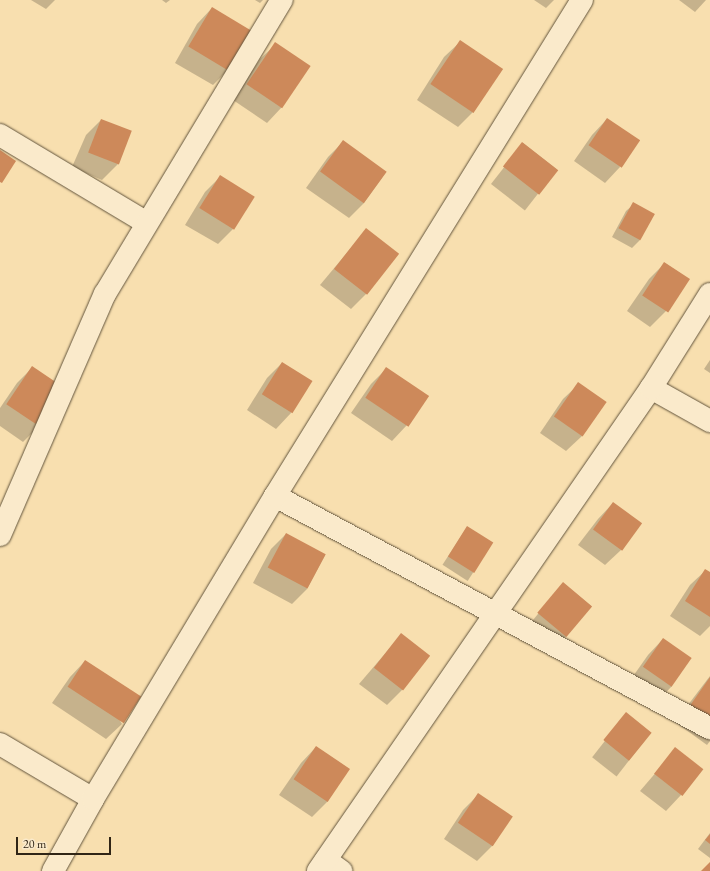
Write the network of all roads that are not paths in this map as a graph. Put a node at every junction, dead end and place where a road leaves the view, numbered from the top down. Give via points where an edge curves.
1 (282, 0) edge
2 (582, 0) edge
3 (0, 135) edge
4 (147, 222) junction
5 (710, 294) edge
6 (651, 388) junction
7 (710, 421) edge
8 (275, 496) junction
9 (0, 535) edge
10 (494, 614) junction
11 (710, 728) edge
12 (0, 744) edge
13 (92, 799) junction
14 (328, 867) edge
15 (53, 871) edge

1 - 4 street
2 - 8 street
3 - 4 street
4 - 9 street via 105,294
5 - 6 street
6 - 7 street
6 - 10 street
8 - 10 street
8 - 13 street
10 - 11 street
10 - 14 street
12 - 13 street
13 - 15 street

